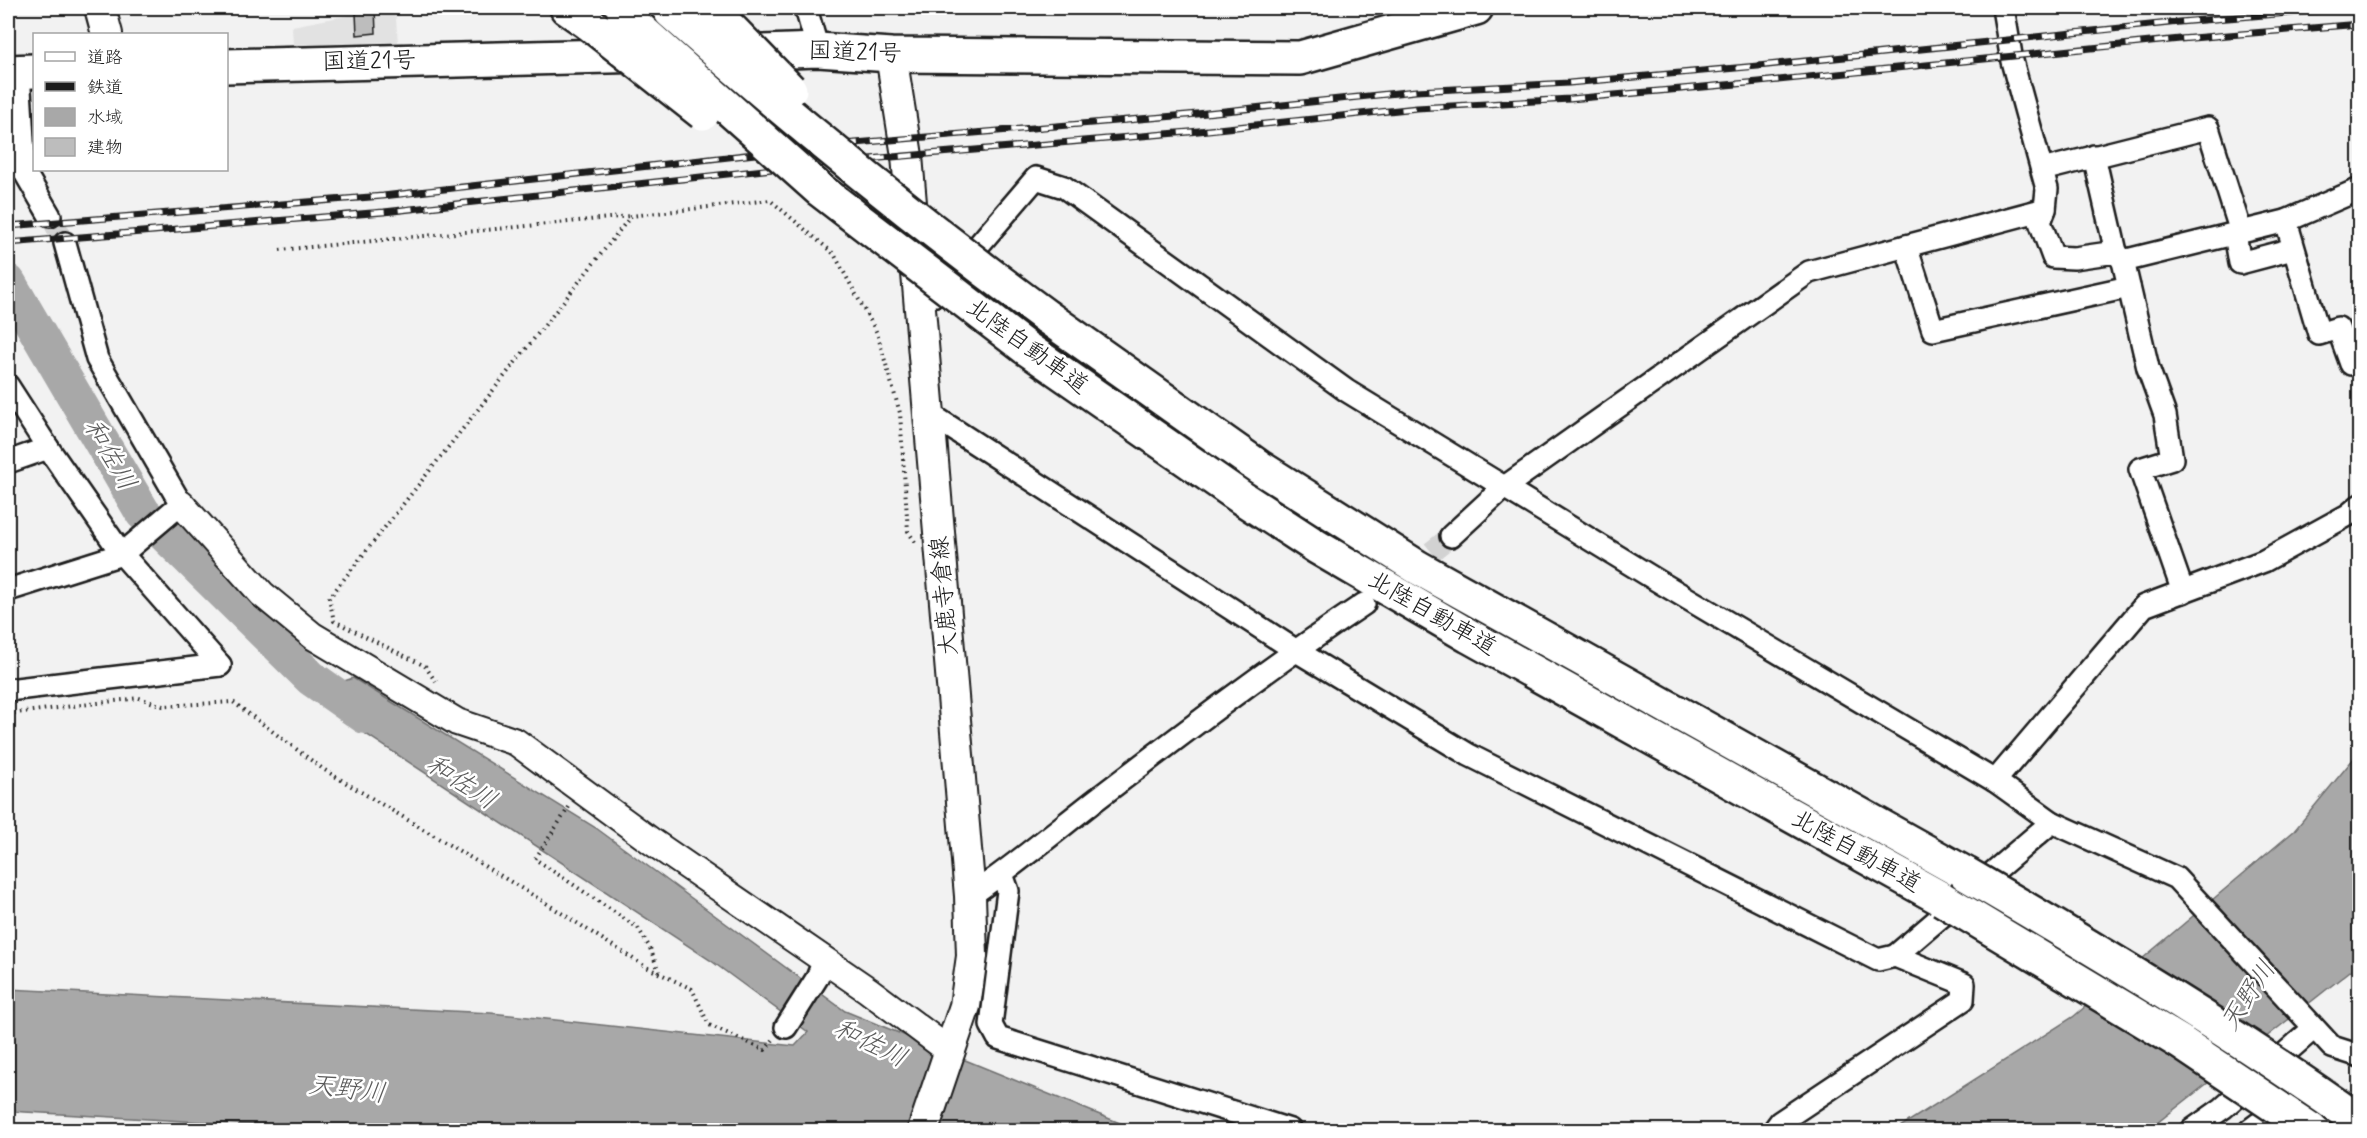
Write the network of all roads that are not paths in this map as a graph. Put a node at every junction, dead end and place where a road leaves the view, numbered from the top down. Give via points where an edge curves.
1 (100, 8) edge
2 (803, 8) edge
3 (1476, 8) edge
4 (2003, 8) edge
5 (669, 10) edge
6 (712, 10) edge
7 (599, 14) edge
8 (107, 33) edge
9 (818, 50) junction
10 (891, 55) junction
11 (228, 66) edge
12 (20, 72) edge
13 (2094, 156) junction
14 (2042, 170) junction
15 (2360, 189) edge
16 (2045, 209) junction
17 (50, 216) tunnel mouth
18 (2286, 221) junction
19 (2238, 233) junction
20 (65, 243) tunnel mouth
21 (1906, 246) junction
22 (2293, 249) junction
23 (2119, 256) junction
24 (2129, 287) junction
25 (922, 312) junction
26 (1050, 314) junction
27 (2360, 360) edge
28 (8, 386) edge
29 (930, 414) junction
30 (48, 448) junction
31 (8, 462) edge
32 (1503, 488) junction
33 (2360, 505) edge
34 (175, 510) junction
35 (1451, 536) tunnel mouth
36 (122, 554) junction
37 (8, 590) edge
38 (2183, 592) junction
39 (1364, 604) dead end
40 (1295, 650) junction
41 (8, 690) edge
42 (1995, 781) junction
43 (2052, 822) junction
44 (1002, 874) junction
45 (970, 896) junction
46 (1895, 956) junction
47 (820, 969) junction
48 (786, 1027) road end
49 (2314, 1028) junction
50 (2360, 1056) edge
51 (948, 1058) junction
52 (2360, 1122) edge
53 (923, 1131) edge
54 (1290, 1131) edge
55 (1774, 1131) edge
56 (2192, 1131) edge
57 (2250, 1131) edge
58 (2270, 1131) edge
59 (2311, 1131) edge

1 - 8 main road
2 - 9 street
3 - 10 highway, 国道21号 via 1300,58
4 - 14 street via 2012,61
5 - 26 highway, 北陸自動車道, bridge via 836,155 953,248
6 - 26 highway, bridge via 863,158
7 - 59 highway, 北陸自動車道, bridge via 796,184 931,276 1026,348 1317,547 1942,899 2180,1042
9 - 10 highway, 国道21号
9 - 11 highway, 国道21号
10 - 25 main road, 大鹿寺倉線 via 907,156
12 - 17 street via 25,173
13 - 14 street
13 - 19 street via 2208,128
13 - 23 street
14 - 16 street via 2047,189
15 - 18 street
16 - 21 street
16 - 23 street via 2040,222 2053,257
18 - 19 street
18 - 22 street
19 - 22 street via 2240,263
19 - 23 street
20 - 34 street via 97,359
21 - 24 street via 1933,330
21 - 32 street via 1809,273
22 - 27 street via 2319,334 2338,328 2351,363
23 - 24 street
24 - 38 street via 2148,368 2165,415 2172,459 2140,469
25 - 29 main road, 大鹿寺倉線
25 - 32 street via 1036,178 1064,187 1347,391
26 - 52 highway, 北陸自動車道, bridge via 1193,422 1417,567 2094,948
28 - 30 street
29 - 40 street
29 - 45 main road, 大鹿寺倉線
30 - 31 street
30 - 36 street
32 - 35 street
32 - 42 street
33 - 38 street via 2265,561
34 - 36 street
34 - 47 street via 262,594 313,636 457,722 516,742
36 - 37 street
36 - 41 street via 220,665
38 - 42 street via 2144,606
39 - 40 street
40 - 44 street
40 - 46 street via 1469,755 1878,960
42 - 43 street
43 - 46 street
43 - 49 street via 2175,878
44 - 45 street
44 - 54 street via 1008,891 991,1025 998,1038
45 - 51 main road, 大鹿寺倉線 via 972,956 965,1006
46 - 55 street via 1964,984 1962,1000 1780,1122
47 - 48 street
47 - 51 street
49 - 50 street via 2332,1047
49 - 56 street
51 - 53 main road, 大鹿寺倉線
57 - 58 street via 2258,1124

